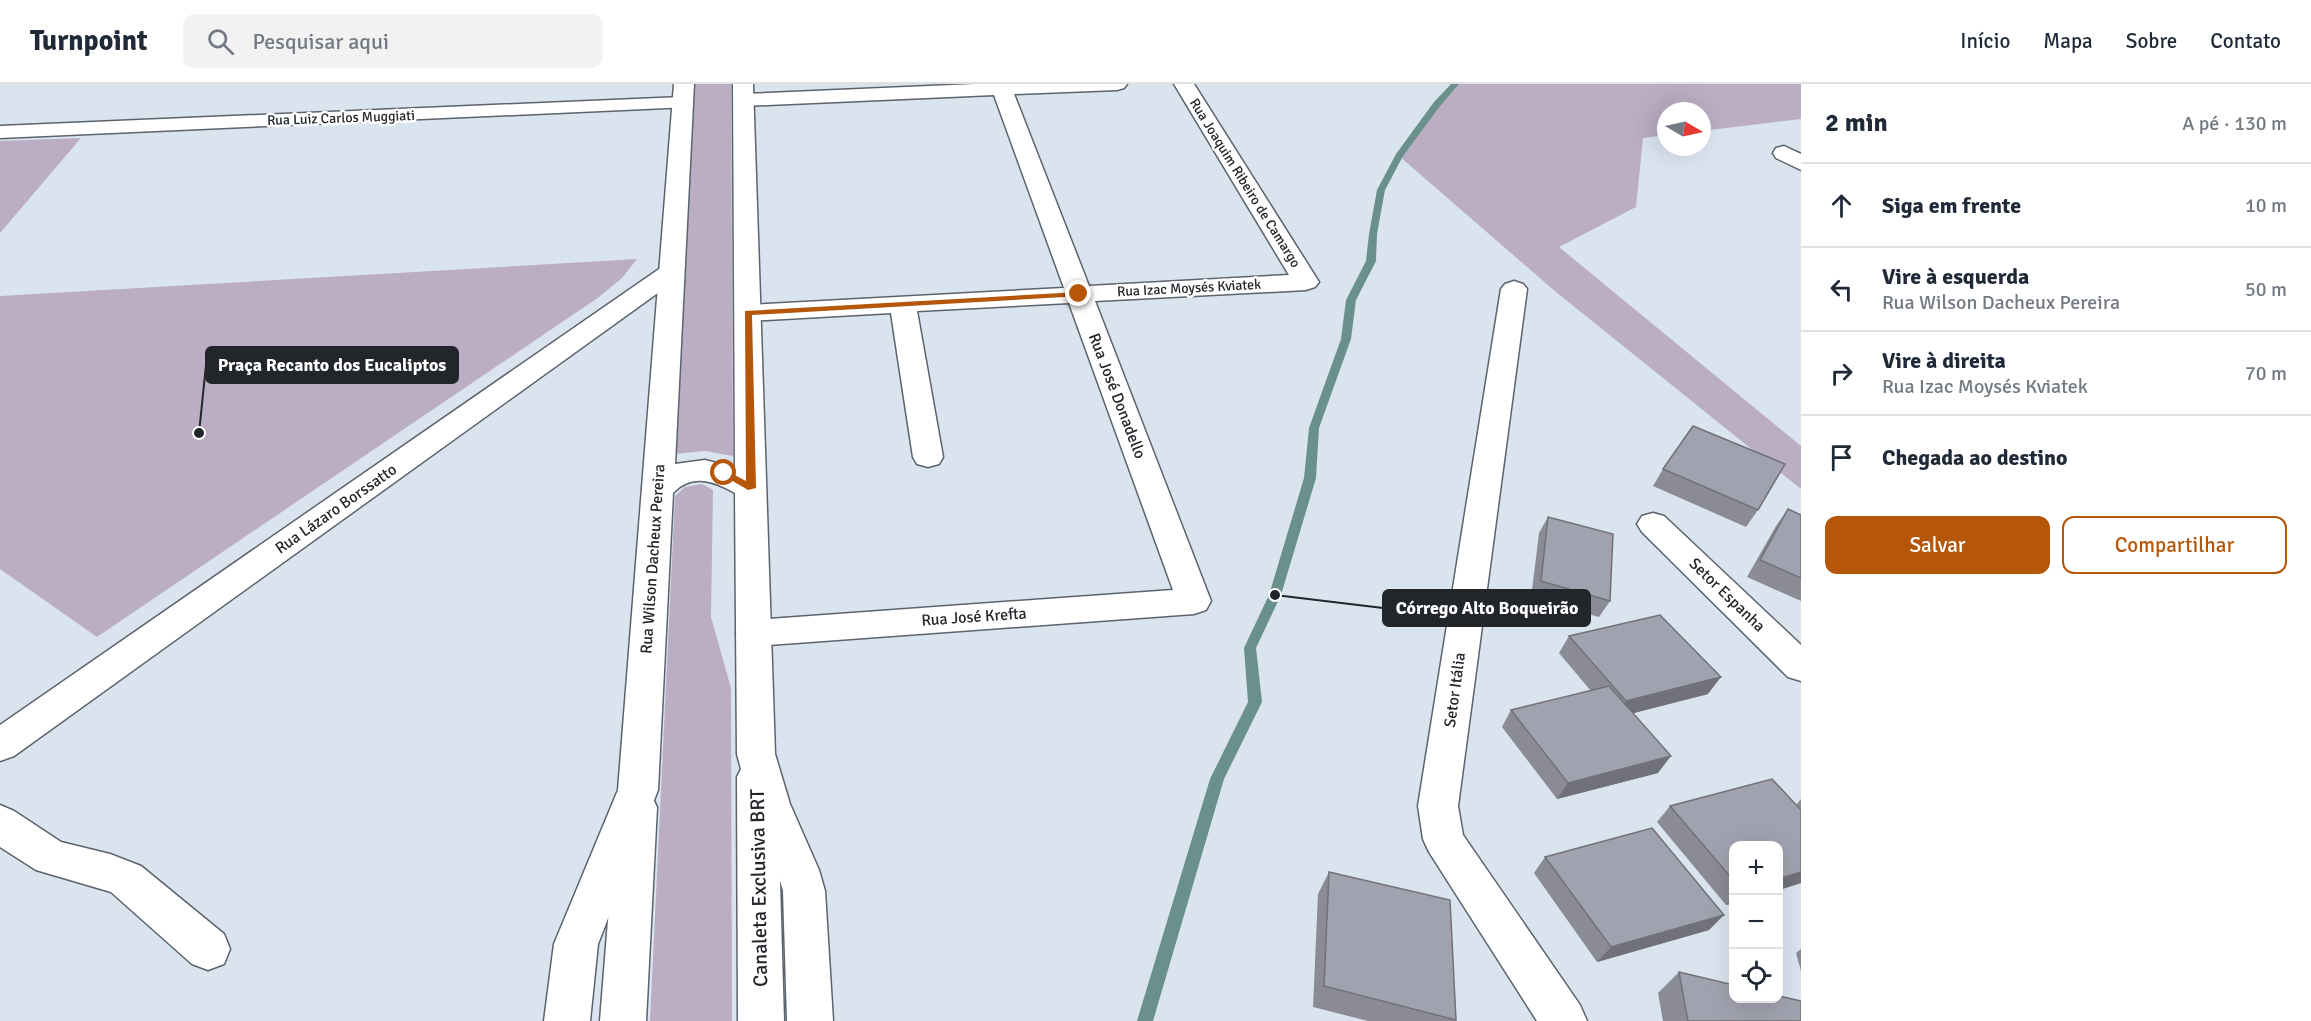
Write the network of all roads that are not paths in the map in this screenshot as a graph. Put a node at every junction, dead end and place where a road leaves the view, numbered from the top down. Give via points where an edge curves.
1 (1117, 84) edge
2 (1184, 84) edge
3 (1002, 89) junction
4 (744, 92) edge
5 (683, 93) edge
6 (0, 132) edge
7 (671, 272) junction
8 (1306, 282) joint
9 (1514, 289) dead end
10 (1079, 294) junction
11 (903, 304) junction
12 (748, 313) junction
13 (928, 457) dead end
14 (751, 488) junction
15 (657, 491) junction
16 (1653, 524) dead end
17 (1194, 601) joint
18 (754, 633) junction
19 (1801, 667) edge
20 (0, 745) edge
21 (756, 754) junction
22 (638, 790) junction
23 (0, 823) edge
24 (208, 949) dead end
25 (567, 1021) edge
26 (623, 1021) edge
27 (761, 1021) edge
28 (810, 1021) edge
29 (1564, 1021) edge

1 - 3 street
2 - 8 street, Rua Joaquim Ribeiro de Camargo
3 - 4 street
3 - 10 street, Rua José Donadello
4 - 12 street
5 - 6 street, Rua Luiz Carlos Muggiati
5 - 7 street, Rua Wilson Dacheux Pereira
7 - 15 street, Rua Wilson Dacheux Pereira
7 - 20 street, Rua Lázaro Borssatto
8 - 10 street, Rua Izac Moysés Kviatek
9 - 29 street, Setor Itália via 1438,806 1443,839
10 - 11 street, Rua Izac Moysés Kviatek
10 - 17 street, Rua José Donadello
11 - 12 street, Rua Izac Moysés Kviatek
11 - 13 street
12 - 14 street
14 - 15 street via 724,473 698,470 674,476
14 - 18 street
15 - 22 street, Rua Wilson Dacheux Pereira
16 - 19 street, Setor Espanha
17 - 18 street, Rua José Krefta
18 - 21 street
21 - 27 street, Canaleta Exclusiva BRT
21 - 28 street via 770,804 804,891
22 - 25 street, Rua Wilson Dacheux Pereira via 576,944
22 - 26 street
23 - 24 street via 45,855 126,879

